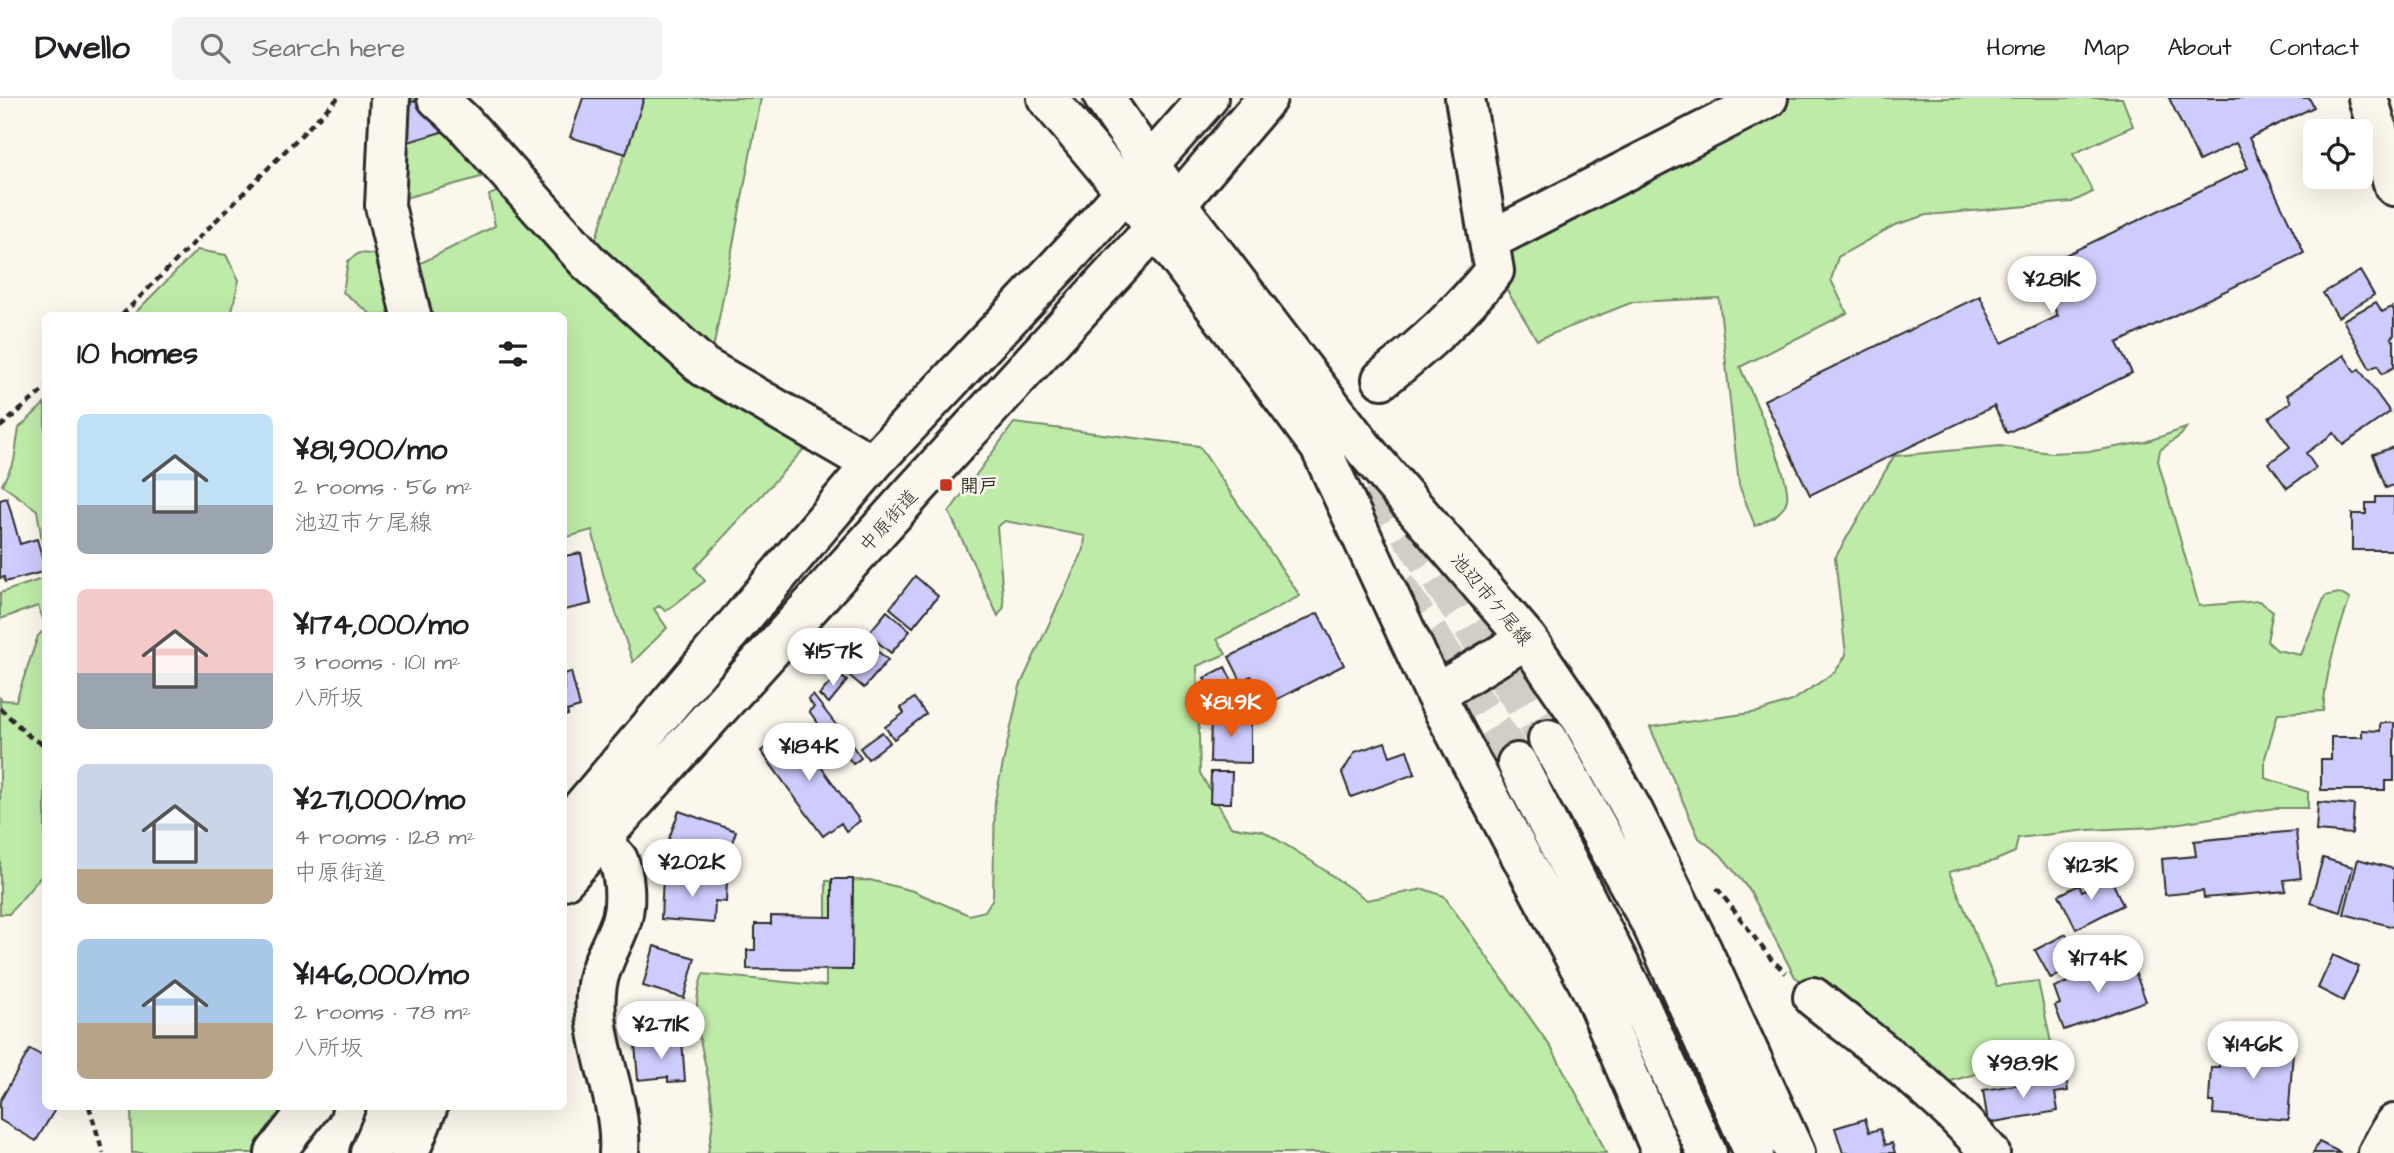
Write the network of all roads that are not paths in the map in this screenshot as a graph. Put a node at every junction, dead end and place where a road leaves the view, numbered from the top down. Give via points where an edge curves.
1 (390, 98) edge
2 (437, 98) edge
3 (1047, 98) edge
4 (1104, 98) edge
5 (1208, 98) edge
6 (1267, 98) edge
7 (1465, 98) edge
8 (1768, 98) edge
9 (2368, 98) edge
10 (1137, 178) junction
11 (2394, 186) edge
12 (1166, 215) junction
13 (1490, 240) junction
14 (410, 312) edge
15 (1382, 379) dead end
16 (872, 464) junction
17 (1527, 639) junction
18 (1435, 694) junction
19 (1548, 739) tunnel mouth
20 (1517, 763) tunnel mouth
21 (567, 825) edge
22 (599, 841) junction
23 (567, 877) edge
24 (1813, 997) road end
25 (308, 1110) edge
26 (388, 1110) edge
27 (426, 1110) edge
28 (2394, 1124) edge
29 (275, 1153) edge
30 (370, 1153) edge
31 (409, 1153) edge
32 (619, 1153) edge
33 (1662, 1153) edge
34 (1707, 1153) edge
35 (1754, 1153) edge
36 (1795, 1153) edge
37 (1990, 1153) edge
38 (2378, 1153) edge

1 - 14 street via 385,206
2 - 16 street via 588,262 704,367
3 - 10 street, 池辺市ケ尾線
4 - 10 street, 池辺市ケ尾線
5 - 10 street
6 - 12 street, 中原街道
7 - 13 street
8 - 13 street
9 - 11 street
10 - 12 street, 池辺市ケ尾線
10 - 16 street
12 - 17 street, 池辺市ケ尾線
12 - 18 street, 池辺市ケ尾線 via 1320,447
12 - 22 street, 中原街道
13 - 15 street via 1494,271 1464,308
16 - 21 street
17 - 18 street
17 - 36 street, 池辺市ケ尾線 via 1581,718 1634,813
18 - 33 street, 池辺市ケ尾線 via 1593,992
19 - 35 street via 1653,927
20 - 34 street via 1636,997
22 - 23 street, 中原街道
22 - 32 street via 617,858 623,882 622,917 597,982 595,1016 617,1118
24 - 37 street via 1968,1126
25 - 29 street
26 - 30 street
27 - 31 street
28 - 38 street

